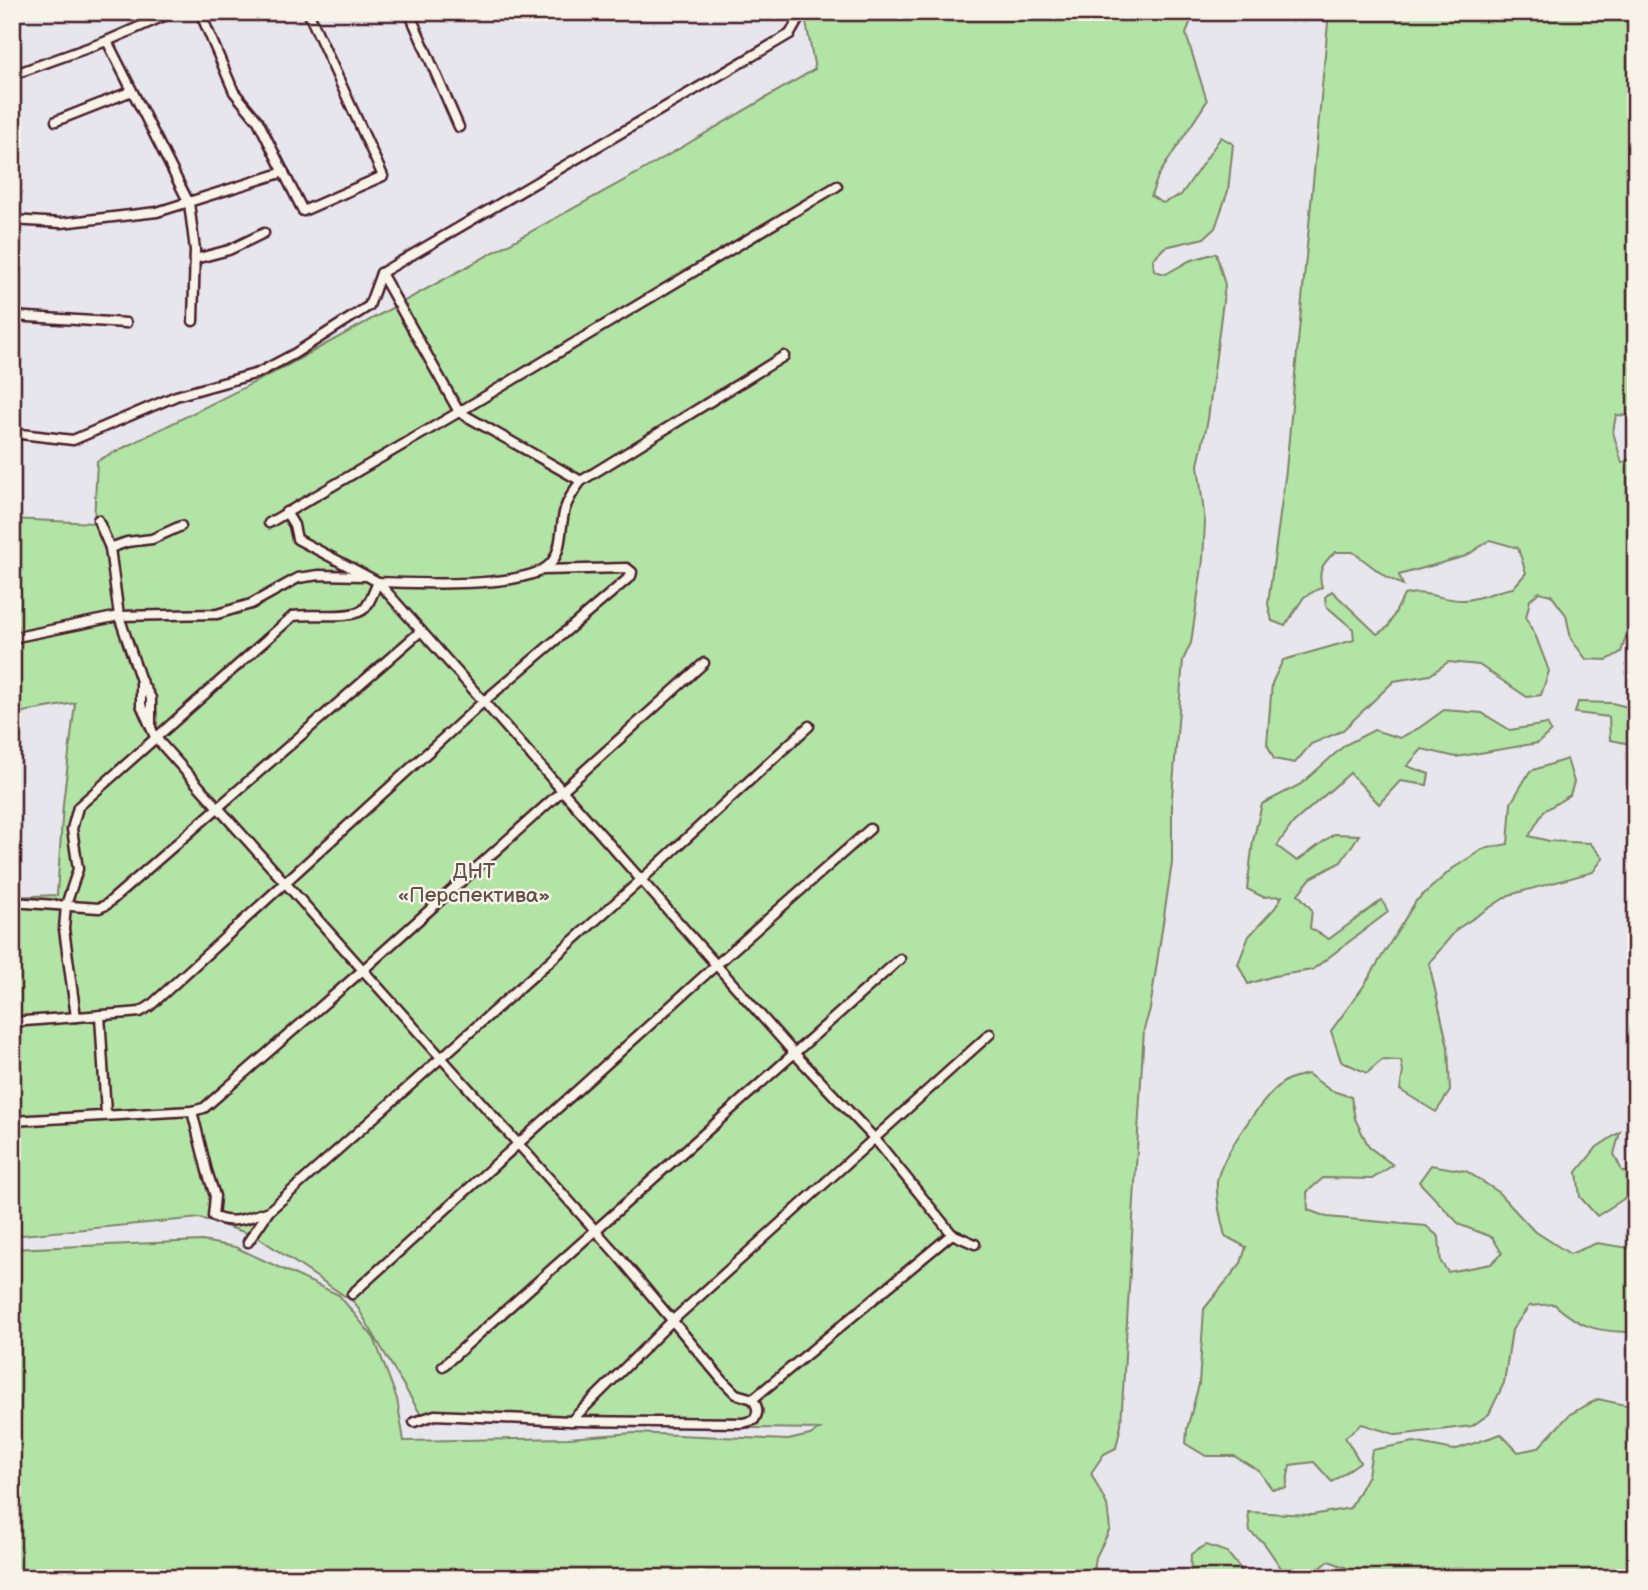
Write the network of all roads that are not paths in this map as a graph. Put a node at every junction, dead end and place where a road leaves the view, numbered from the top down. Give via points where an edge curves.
1 (173, 12) edge
2 (200, 12) edge
3 (308, 12) edge
4 (409, 12) edge
5 (794, 12) edge
6 (107, 41) junction
7 (12, 75) edge
8 (132, 91) junction
9 (56, 121) dead end
10 (459, 127) dead end
11 (285, 172) junction
12 (837, 186) dead end
13 (189, 203) junction
14 (12, 220) edge
15 (264, 233) dead end
16 (195, 259) junction
17 (381, 273) junction
18 (12, 316) edge
19 (194, 321) dead end
20 (126, 323) dead end
21 (784, 356) dead end
22 (459, 412) junction
23 (12, 433) edge
24 (581, 481) junction
25 (286, 512) junction
26 (98, 520) dead end
27 (269, 523) dead end
28 (181, 526) dead end
29 (110, 548) junction
30 (543, 570) junction
31 (370, 576) junction
32 (378, 582) junction
33 (120, 616) junction
34 (421, 631) junction
35 (12, 638) edge
36 (704, 663) dead end
37 (483, 702) junction
38 (809, 726) dead end
39 (155, 737) junction
40 (562, 791) junction
41 (220, 808) junction
42 (870, 829) dead end
43 (641, 880) junction
44 (286, 882) junction
45 (12, 902) edge
46 (66, 905) junction
47 (900, 959) dead end
48 (716, 965) junction
49 (364, 969) junction
50 (100, 1015) junction
51 (76, 1017) junction
52 (12, 1022) edge
53 (990, 1034) dead end
54 (794, 1053) junction
55 (441, 1056) junction
56 (192, 1111) junction
57 (106, 1114) junction
58 (12, 1121) edge
59 (875, 1139) junction
60 (518, 1143) junction
61 (269, 1211) junction
62 (595, 1230) junction
63 (952, 1234) junction
64 (248, 1242) dead end
65 (975, 1244) dead end
66 (352, 1294) dead end
67 (672, 1321) junction
68 (443, 1366) dead end
69 (753, 1399) junction
70 (570, 1421) junction
71 (414, 1422) dead end

1 - 6 street
2 - 11 street via 234,92 258,121
3 - 11 street via 383,176 303,211
4 - 10 street
5 - 17 street via 798,20 790,34
6 - 7 street
6 - 8 street
8 - 9 street
8 - 13 street
11 - 13 street
12 - 22 street
13 - 14 street via 157,212 61,223
13 - 16 street
15 - 16 street via 229,250
16 - 19 street
17 - 22 street
17 - 23 street via 369,306 258,373 176,396 73,440
18 - 20 street
21 - 24 street
22 - 24 street
22 - 25 street
24 - 30 street via 565,509 555,556
25 - 27 street
25 - 31 street via 297,539
26 - 29 street
28 - 29 street via 152,540
29 - 33 street
30 - 32 street via 451,585
30 - 37 street via 627,568 632,572
31 - 32 street
31 - 33 street via 298,578 251,604 217,614
32 - 34 street
32 - 39 street via 359,613 293,616
33 - 35 street
33 - 39 street via 141,681 141,705
34 - 37 street
34 - 41 street
36 - 40 street
37 - 40 street
37 - 44 street
38 - 43 street
39 - 41 street
39 - 46 street via 78,807 72,829 78,869
40 - 43 street
40 - 49 street
41 - 44 street
41 - 46 street via 106,905
42 - 48 street
43 - 48 street
43 - 55 street
44 - 49 street
44 - 50 street via 150,1006 140,1012
45 - 46 street
46 - 51 street via 64,929
47 - 54 street
48 - 54 street
48 - 60 street
49 - 55 street
49 - 56 street via 204,1108
50 - 51 street
50 - 57 street
51 - 52 street
53 - 59 street
54 - 59 street
54 - 62 street
55 - 60 street
55 - 61 street
56 - 57 street
56 - 61 street via 215,1196 214,1216 236,1221
57 - 58 street
59 - 63 street
59 - 67 street
60 - 62 street
60 - 66 street
61 - 64 street
62 - 67 street
62 - 68 street
63 - 65 street
63 - 69 street
67 - 69 street via 736,1394
67 - 70 street
69 - 70 street via 758,1414 743,1423
70 - 71 street via 435,1415

